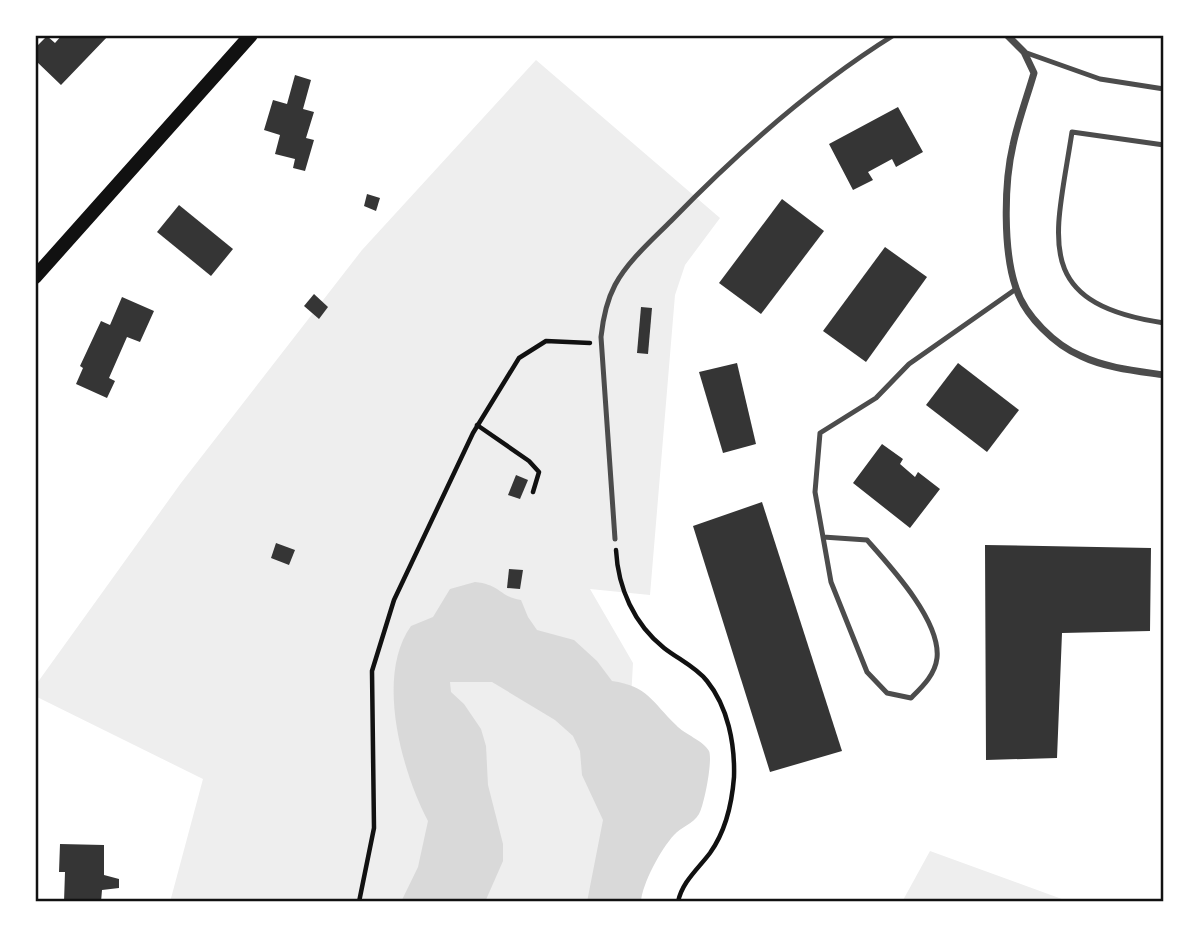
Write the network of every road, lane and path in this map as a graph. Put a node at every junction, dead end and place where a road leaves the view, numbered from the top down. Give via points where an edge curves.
1 (251, 35) edge
2 (894, 35) edge
3 (1007, 35) edge
4 (1024, 52) junction
5 (1164, 89) edge
6 (1164, 145) edge
7 (35, 277) edge
8 (1016, 289) junction
9 (1164, 323) edge
10 (601, 343) junction
11 (1164, 375) edge
12 (478, 425) junction
13 (533, 492) dead end
14 (823, 537) junction
15 (615, 539) joint
16 (359, 902) edge
17 (678, 902) edge

1 - 7 main road
2 - 10 lane via 810,94 707,184 641,251 616,283 605,307
3 - 4 street
4 - 5 lane via 1100,79
4 - 8 street via 1034,73 1012,147 1006,229
6 - 9 lane via 1072,132 1056,238 1061,265 1083,296 1130,318
8 - 11 street via 1034,319 1080,356
8 - 14 lane via 909,363 876,398 820,433 815,492
10 - 12 path via 546,341 536,345 519,358
10 - 15 lane
12 - 13 path via 539,472
12 - 16 path via 394,600 375,652 370,701 374,828
14 - 14 lane via 831,582 867,672 887,693 911,698 928,682 937,658 930,623 867,540
15 - 17 path via 631,611 663,647 706,679 723,705 732,744 734,777 728,817

